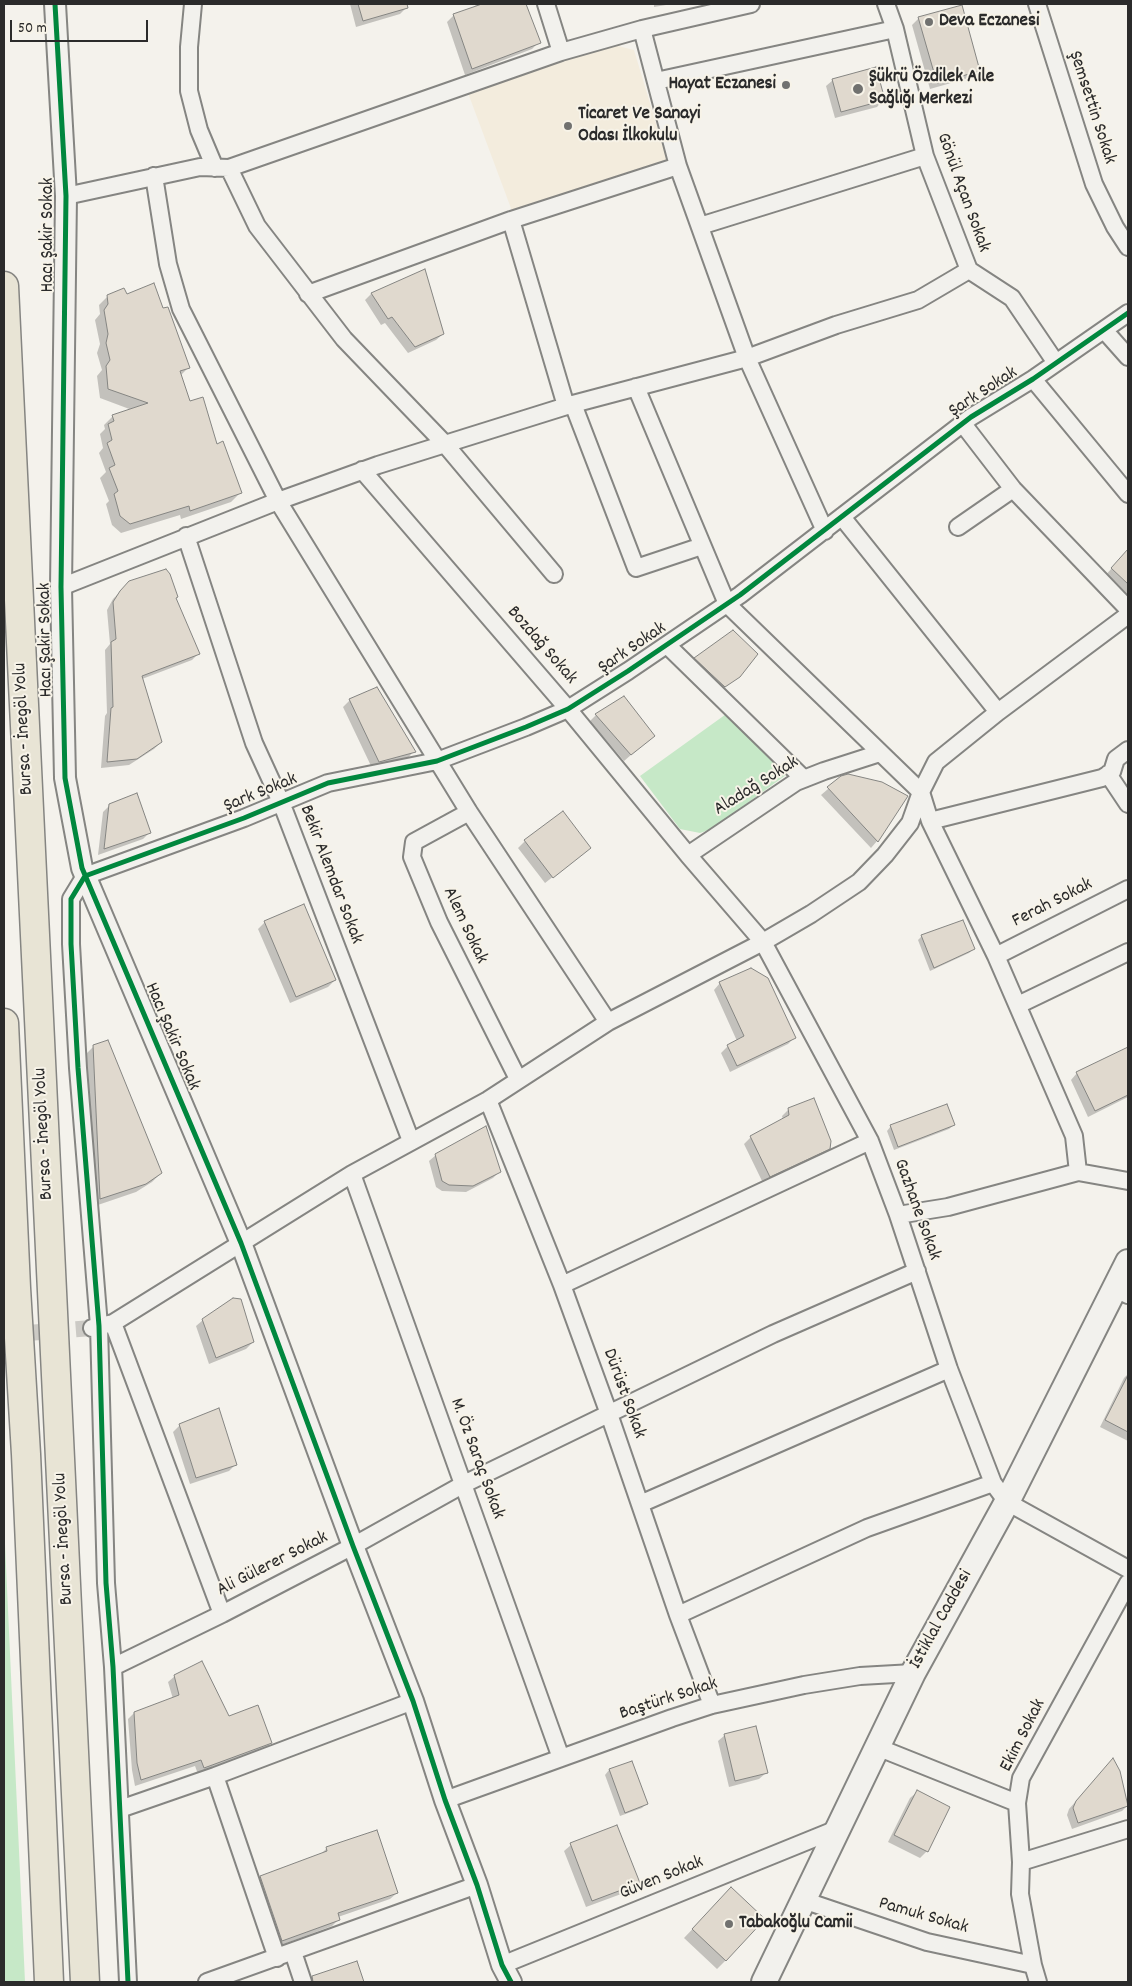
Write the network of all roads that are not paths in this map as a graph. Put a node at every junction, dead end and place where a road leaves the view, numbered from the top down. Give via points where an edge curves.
1 (55, 4) edge
2 (194, 4) edge
3 (546, 4) edge
4 (750, 4) edge
5 (886, 4) edge
6 (1037, 4) edge
7 (642, 29) junction
8 (895, 29) junction
9 (561, 52) junction
10 (656, 81) junction
11 (925, 156) junction
12 (678, 166) junction
13 (222, 168) junction
14 (154, 176) junction
15 (66, 196) junction
16 (511, 220) junction
17 (700, 226) junction
18 (1128, 247) edge
19 (970, 270) junction
20 (4, 286) edge
21 (308, 294) junction
22 (1128, 313) edge
23 (1104, 330) junction
24 (1128, 357) edge
25 (747, 358) junction
26 (1056, 363) junction
27 (1033, 379) junction
28 (636, 387) junction
29 (569, 405) junction
30 (963, 424) junction
31 (444, 443) junction
32 (362, 470) junction
33 (1013, 489) junction
34 (1128, 494) edge
35 (278, 501) junction
36 (842, 517) junction
37 (958, 527) dead end
38 (825, 531) junction
39 (186, 536) junction
40 (702, 546) junction
41 (554, 574) dead end
42 (61, 587) junction
43 (727, 604) junction
44 (1128, 609) edge
45 (1128, 615) edge
46 (667, 645) junction
47 (568, 709) junction
48 (998, 712) junction
49 (1128, 750) edge
50 (880, 753) junction
51 (437, 761) junction
52 (1110, 773) junction
53 (804, 779) junction
54 (921, 792) junction
55 (281, 802) junction
56 (1128, 804) edge
57 (469, 812) junction
58 (930, 821) junction
59 (688, 855) junction
60 (85, 876) junction
61 (1128, 889) edge
62 (764, 942) junction
63 (1128, 952) edge
64 (996, 956) junction
65 (1018, 1005) junction
66 (608, 1022) junction
67 (4, 1023) edge
68 (518, 1079) junction
69 (488, 1100) junction
70 (411, 1141) junction
71 (870, 1141) junction
72 (1078, 1172) junction
73 (352, 1174) junction
74 (1128, 1180) edge
75 (898, 1215) junction
76 (241, 1243) junction
77 (1128, 1262) edge
78 (917, 1271) junction
79 (562, 1285) junction
80 (1121, 1291) edge
81 (101, 1326) junction
82 (949, 1369) junction
83 (609, 1414) junction
84 (993, 1483) junction
85 (464, 1484) junction
86 (1007, 1502) junction
87 (640, 1504) junction
88 (353, 1546) junction
89 (1128, 1569) edge
90 (1128, 1583) edge
91 (222, 1614) junction
92 (678, 1615) junction
93 (113, 1666) junction
94 (914, 1673) junction
95 (413, 1702) junction
96 (712, 1705) junction
97 (877, 1747) junction
98 (561, 1758) junction
99 (215, 1776) junction
100 (445, 1800) junction
101 (1016, 1802) junction
102 (120, 1809) junction
103 (837, 1829) junction
104 (1128, 1829) edge
105 (1020, 1862) junction
106 (477, 1885) junction
107 (803, 1900) junction
108 (293, 1952) junction
109 (277, 1958) junction
110 (1033, 1966) junction
111 (506, 1974) edge
112 (49, 1982) edge
113 (85, 1982) edge
114 (128, 1982) edge
115 (207, 1982) edge
116 (303, 1982) edge
117 (764, 1982) edge
118 (1038, 1982) edge

1 - 15 street, Hacı Şakir Sokak
2 - 13 street via 189,47 189,91 199,130
3 - 9 street
4 - 7 street
5 - 8 street, Gönül Açan Sokak
6 - 18 street, Şemsettin Sokak via 1094,184
7 - 9 street
7 - 10 street
8 - 10 street
8 - 11 street, Gönül Açan Sokak
9 - 13 street
10 - 12 street
11 - 17 street
11 - 19 street, Gönül Açan Sokak
12 - 16 street
12 - 17 street
13 - 14 street via 200,167
13 - 21 street via 257,226
14 - 15 street
14 - 35 street via 168,264 180,309
15 - 42 street, Hacı Şakir Sokak
16 - 21 street
16 - 29 street
17 - 25 street
19 - 25 street via 918,300 836,324
19 - 26 street, Gönül Açan Sokak via 1012,298
20 - 113 highway, Bursa - İnegöl Yolu
21 - 31 street via 344,339
22 - 23 street, Şark Sokak
23 - 24 street
23 - 26 street, Şark Sokak
25 - 28 street
25 - 38 street
26 - 27 street, Şark Sokak
27 - 30 street, Şark Sokak
27 - 34 street
28 - 29 street
28 - 40 street
29 - 31 street
29 - 40 street via 636,568
30 - 33 street
30 - 36 street, Şark Sokak
31 - 32 street
31 - 41 street
32 - 35 street
32 - 47 street, Bozdağ Sokak
33 - 37 street
33 - 44 street
35 - 39 street
35 - 51 street
36 - 38 street, Şark Sokak
36 - 48 street
38 - 43 street, Şark Sokak
39 - 42 street
39 - 55 street, Bekir Alemdar Sokak via 254,743
40 - 43 street
42 - 60 street, Hacı Şakir Sokak via 65,778
43 - 46 street, Şark Sokak
43 - 50 street
45 - 48 street
46 - 47 street, Şark Sokak
46 - 53 street
47 - 51 street, Şark Sokak
47 - 59 street, Bozdağ Sokak
48 - 54 street via 936,762
49 - 52 street via 1116,760
50 - 53 street, Aladağ Sokak
50 - 54 street
51 - 55 street, Şark Sokak via 328,782
51 - 57 street
52 - 56 street
52 - 58 street via 1102,778
53 - 59 street, Aladağ Sokak
54 - 58 street
54 - 62 street via 910,823 860,882
55 - 60 street, Şark Sokak
55 - 70 street, Bekir Alemdar Sokak
57 - 66 street
57 - 68 street, Alem Sokak via 414,842 412,857 439,922
58 - 64 street
59 - 62 street, Bozdağ Sokak
60 - 76 street, Hacı Şakir Sokak
60 - 81 street via 71,899 71,944 78,1068
61 - 64 street, Ferah Sokak
62 - 66 street
62 - 71 street, Gazhane Sokak
63 - 65 street
64 - 65 street
65 - 72 street via 1074,1136
66 - 68 street
67 - 112 highway, Bursa - İnegöl Yolu
68 - 69 street
69 - 70 street
69 - 79 street, Dürüst Sokak
70 - 73 street
71 - 75 street, Gazhane Sokak
71 - 79 street
72 - 74 street
72 - 75 street via 948,1207
73 - 76 street
73 - 85 street, M. Öz Saraç Sokak
75 - 78 street, Gazhane Sokak
76 - 81 street
76 - 88 street, Hacı Şakir Sokak
77 - 80 main road, İstiklal Caddesi
78 - 82 street, Gazhane Sokak
78 - 83 street, Ali Gülerer Sokak via 773,1334
79 - 83 street, Dürüst Sokak
80 - 86 main road, İstiklal Caddesi
81 - 91 street
81 - 93 street via 106,1583
82 - 84 street, Gazhane Sokak
82 - 87 street
83 - 85 street, Ali Gülerer Sokak
83 - 87 street, Dürüst Sokak
84 - 86 street, Gazhane Sokak
84 - 92 street via 867,1528
85 - 88 street, Ali Gülerer Sokak
85 - 98 street, M. Öz Saraç Sokak
86 - 89 street
86 - 94 main road, İstiklal Caddesi
87 - 92 street, Dürüst Sokak
88 - 91 street, Ali Gülerer Sokak
88 - 95 street, Hacı Şakir Sokak
90 - 101 street, Ekim Sokak via 1021,1778
91 - 93 street, Ali Gülerer Sokak
92 - 96 street, Dürüst Sokak
93 - 102 street
94 - 96 street, Baştürk Sokak via 860,1676
94 - 97 main road, İstiklal Caddesi
95 - 99 street
95 - 100 street, Hacı Şakir Sokak
96 - 98 street, Baştürk Sokak
97 - 101 street
97 - 103 main road, İstiklal Caddesi
98 - 100 street, Baştürk Sokak
99 - 102 street
99 - 109 street
100 - 106 street, Hacı Şakir Sokak
101 - 105 street, Ekim Sokak
102 - 114 street
103 - 107 main road, İstiklal Caddesi
103 - 111 street, Güven Sokak
104 - 105 street
105 - 110 street, Ekim Sokak via 1020,1894
106 - 108 street
106 - 111 street, Hacı Şakir Sokak
107 - 110 street, Pamuk Sokak via 927,1942
107 - 117 main road, İstiklal Caddesi
108 - 109 street
108 - 116 street
109 - 115 street
110 - 118 street, Ekim Sokak

